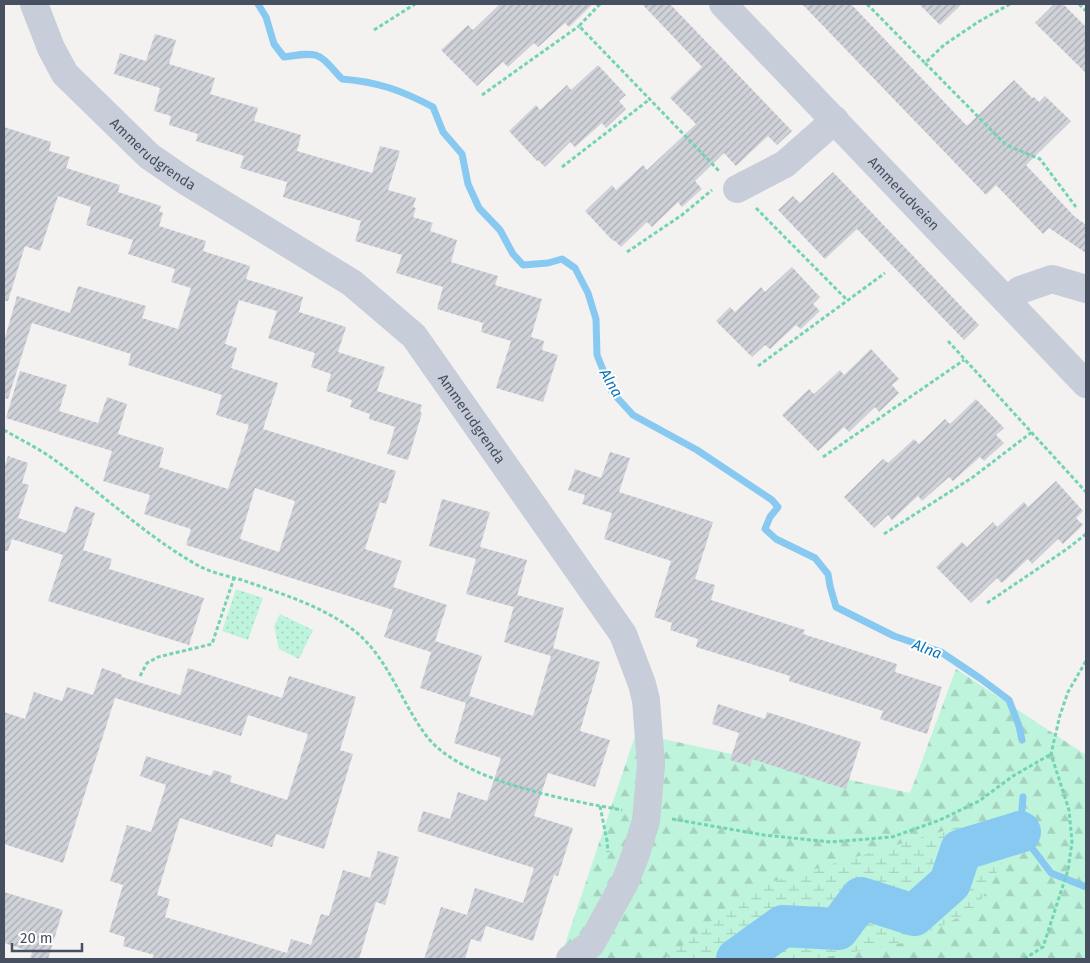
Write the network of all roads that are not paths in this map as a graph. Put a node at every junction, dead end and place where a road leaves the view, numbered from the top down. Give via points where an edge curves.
1 (34, 4) edge
2 (723, 4) edge
3 (834, 120) junction
4 (732, 184) road end
5 (1086, 289) edge
6 (1007, 301) junction
7 (1086, 384) edge
8 (570, 959) edge

1 - 8 street, Ammerudgrenda, bridge via 65,74 149,156 352,283 414,336 623,634 646,700 651,765 646,821 625,882 591,944
2 - 3 street, Ammerudveien
3 - 4 street via 785,164
3 - 6 street, Ammerudveien
5 - 6 street via 1052,279 1020,290
6 - 7 street, Ammerudveien

